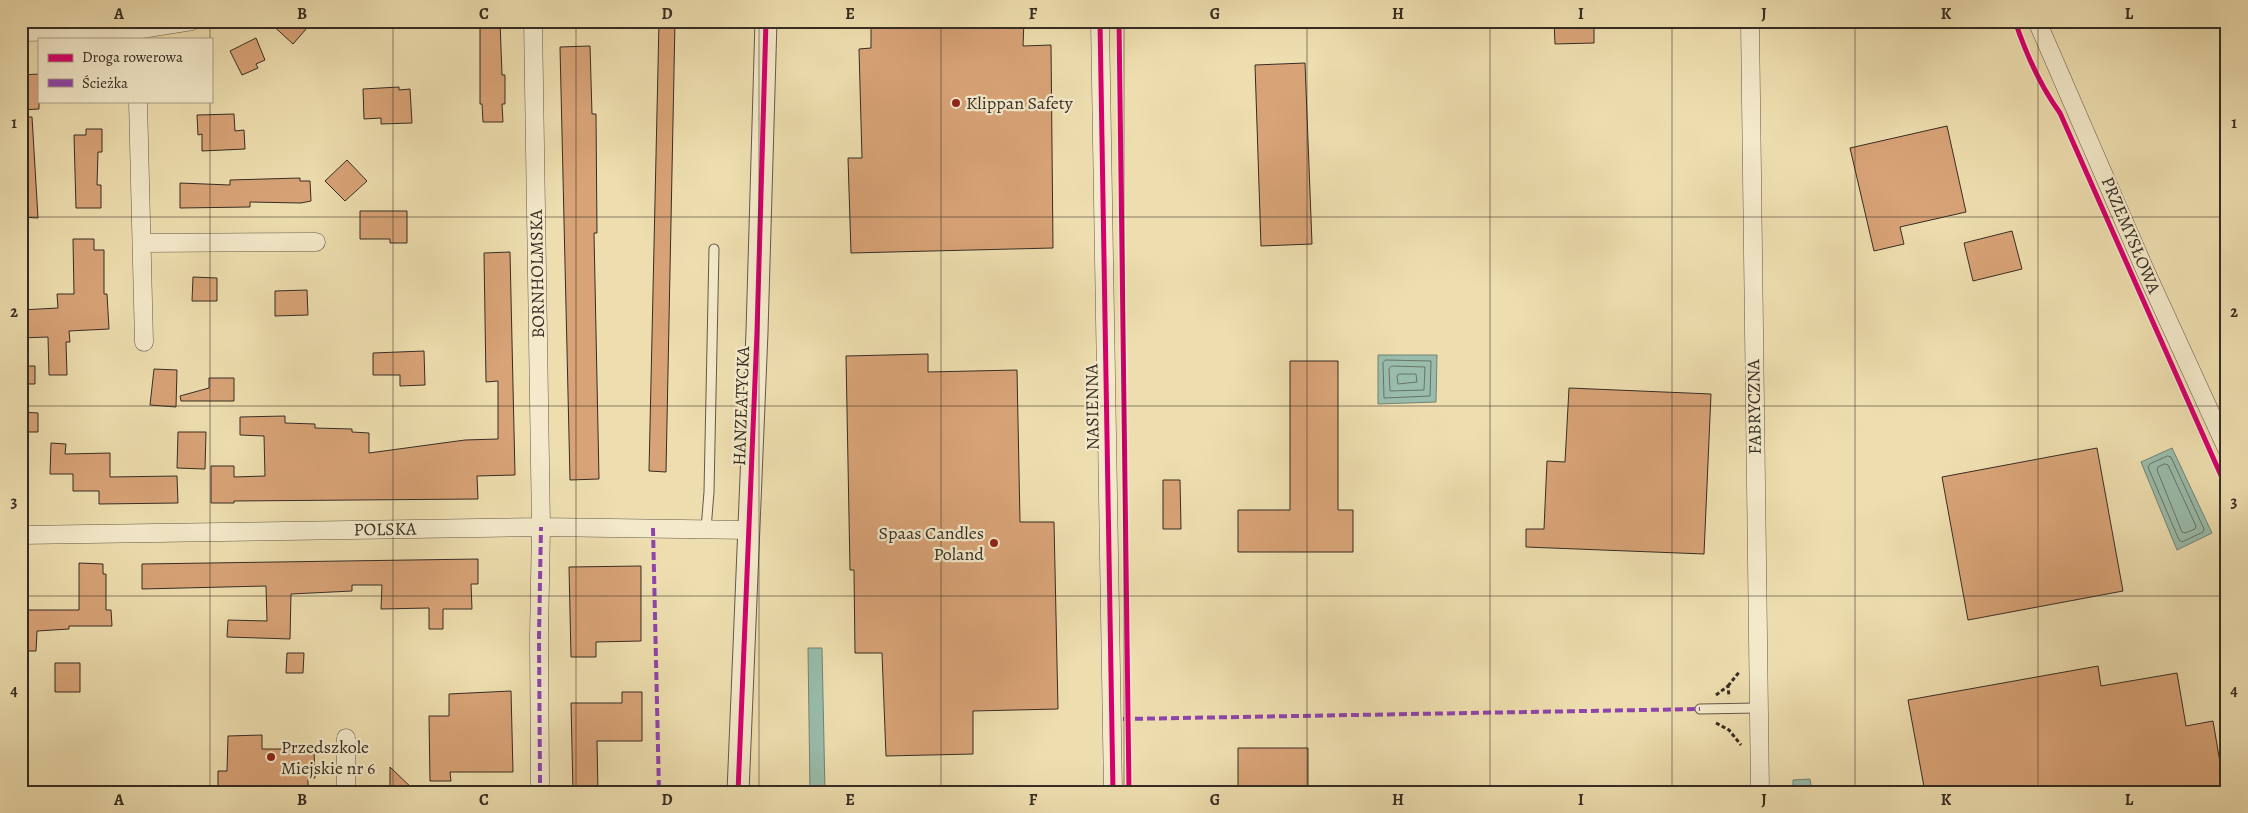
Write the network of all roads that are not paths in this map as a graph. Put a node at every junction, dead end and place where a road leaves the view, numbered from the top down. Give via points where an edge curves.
1 (192, 21) edge
2 (534, 21) edge
3 (766, 21) edge
4 (1100, 21) edge
5 (1750, 21) edge
6 (2037, 21) edge
7 (135, 30) edge
8 (21, 32) edge
9 (138, 102) edge
10 (316, 242) dead end
11 (143, 243) junction
12 (714, 249) dead end
13 (144, 342) dead end
14 (2227, 448) edge
15 (541, 526) junction
16 (706, 529) junction
17 (750, 530) junction
18 (21, 535) edge
19 (1758, 708) junction
20 (1700, 709) dead end
21 (346, 738) dead end
22 (540, 783) dead end
23 (346, 792) edge
24 (738, 792) edge
25 (1113, 792) edge
26 (1760, 792) edge

1 - 7 street
2 - 15 street, BORNHOLMSKA
3 - 17 street, HANZEATYCKA
4 - 25 street, NASIENNA
5 - 19 street, FABRYCZNA
6 - 14 street, PRZEMYSŁOWA via 2145,270
7 - 8 street
9 - 11 street
10 - 11 street
11 - 13 street
12 - 16 lane
15 - 16 street, POLSKA
15 - 18 street, POLSKA
15 - 22 street, BORNHOLMSKA
16 - 17 street, POLSKA
17 - 24 street, HANZEATYCKA
19 - 20 lane
19 - 26 street, FABRYCZNA
21 - 23 street

